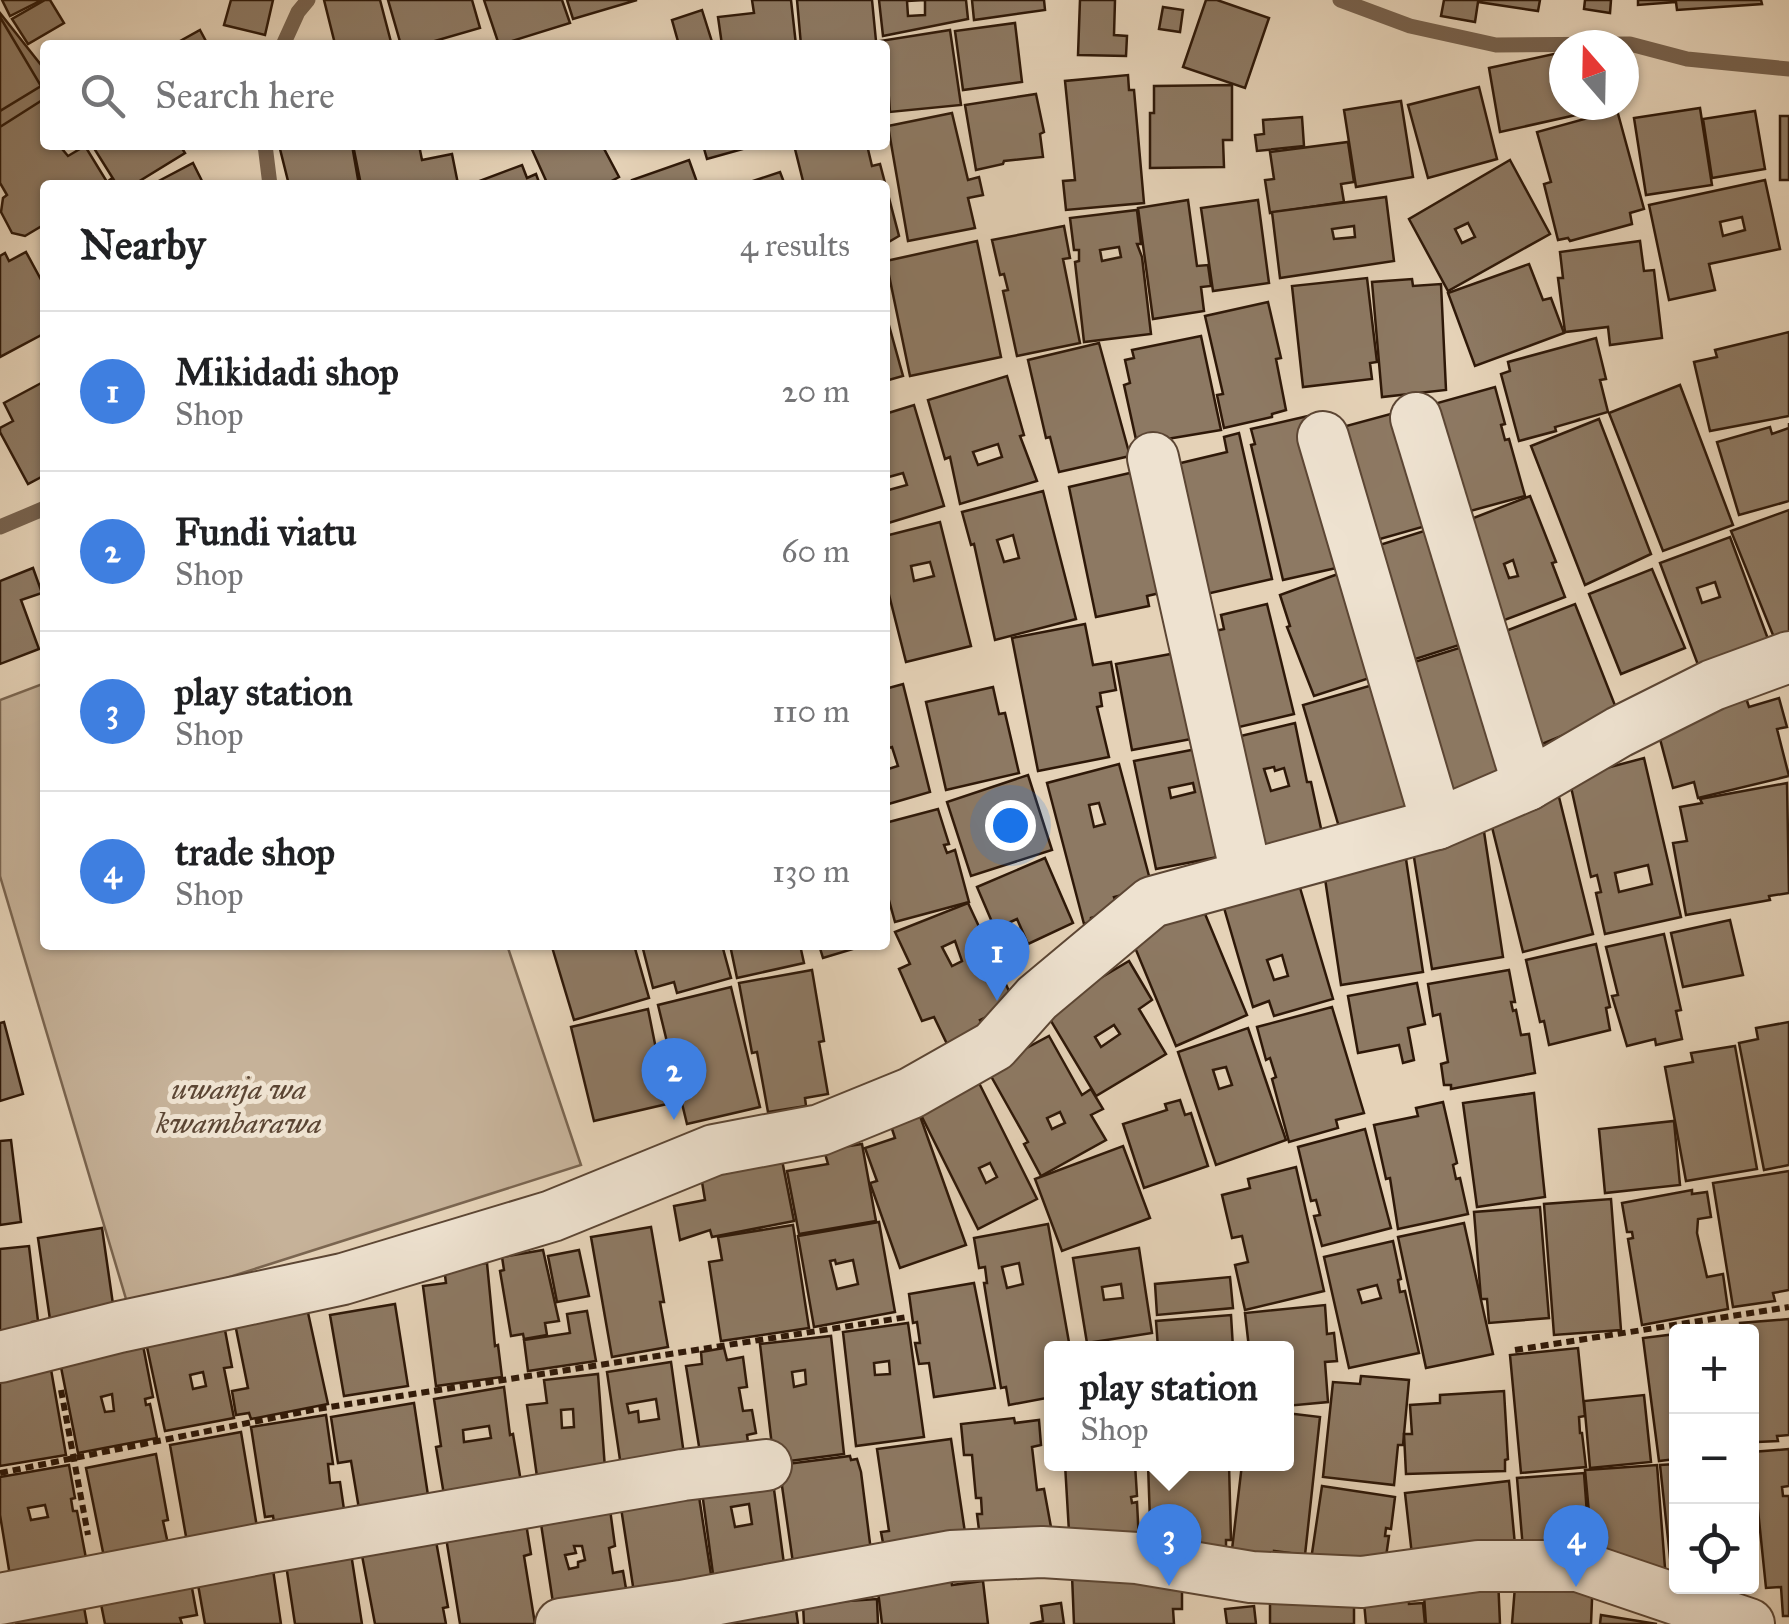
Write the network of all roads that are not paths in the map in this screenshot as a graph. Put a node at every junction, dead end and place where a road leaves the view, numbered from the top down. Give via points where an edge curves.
1 (1416, 418) dead end
2 (1324, 437) dead end
3 (1153, 458) dead end
4 (1789, 656) edge
5 (1528, 785) junction
6 (1437, 824) junction
7 (1246, 874) junction
8 (0, 1357) edge
9 (766, 1465) dead end
10 (0, 1600) edge
11 (560, 1624) edge
12 (1749, 1624) edge

1 - 5 street
2 - 6 street
3 - 7 street
4 - 5 street via 1714,685
5 - 6 street
6 - 7 street
7 - 8 street via 1152,902 1037,998 994,1046 911,1093 820,1130 714,1150 552,1216 343,1279
9 - 10 street via 265,1548
11 - 12 street via 951,1556 1042,1552 1137,1558 1251,1577 1362,1582 1478,1566 1578,1566

